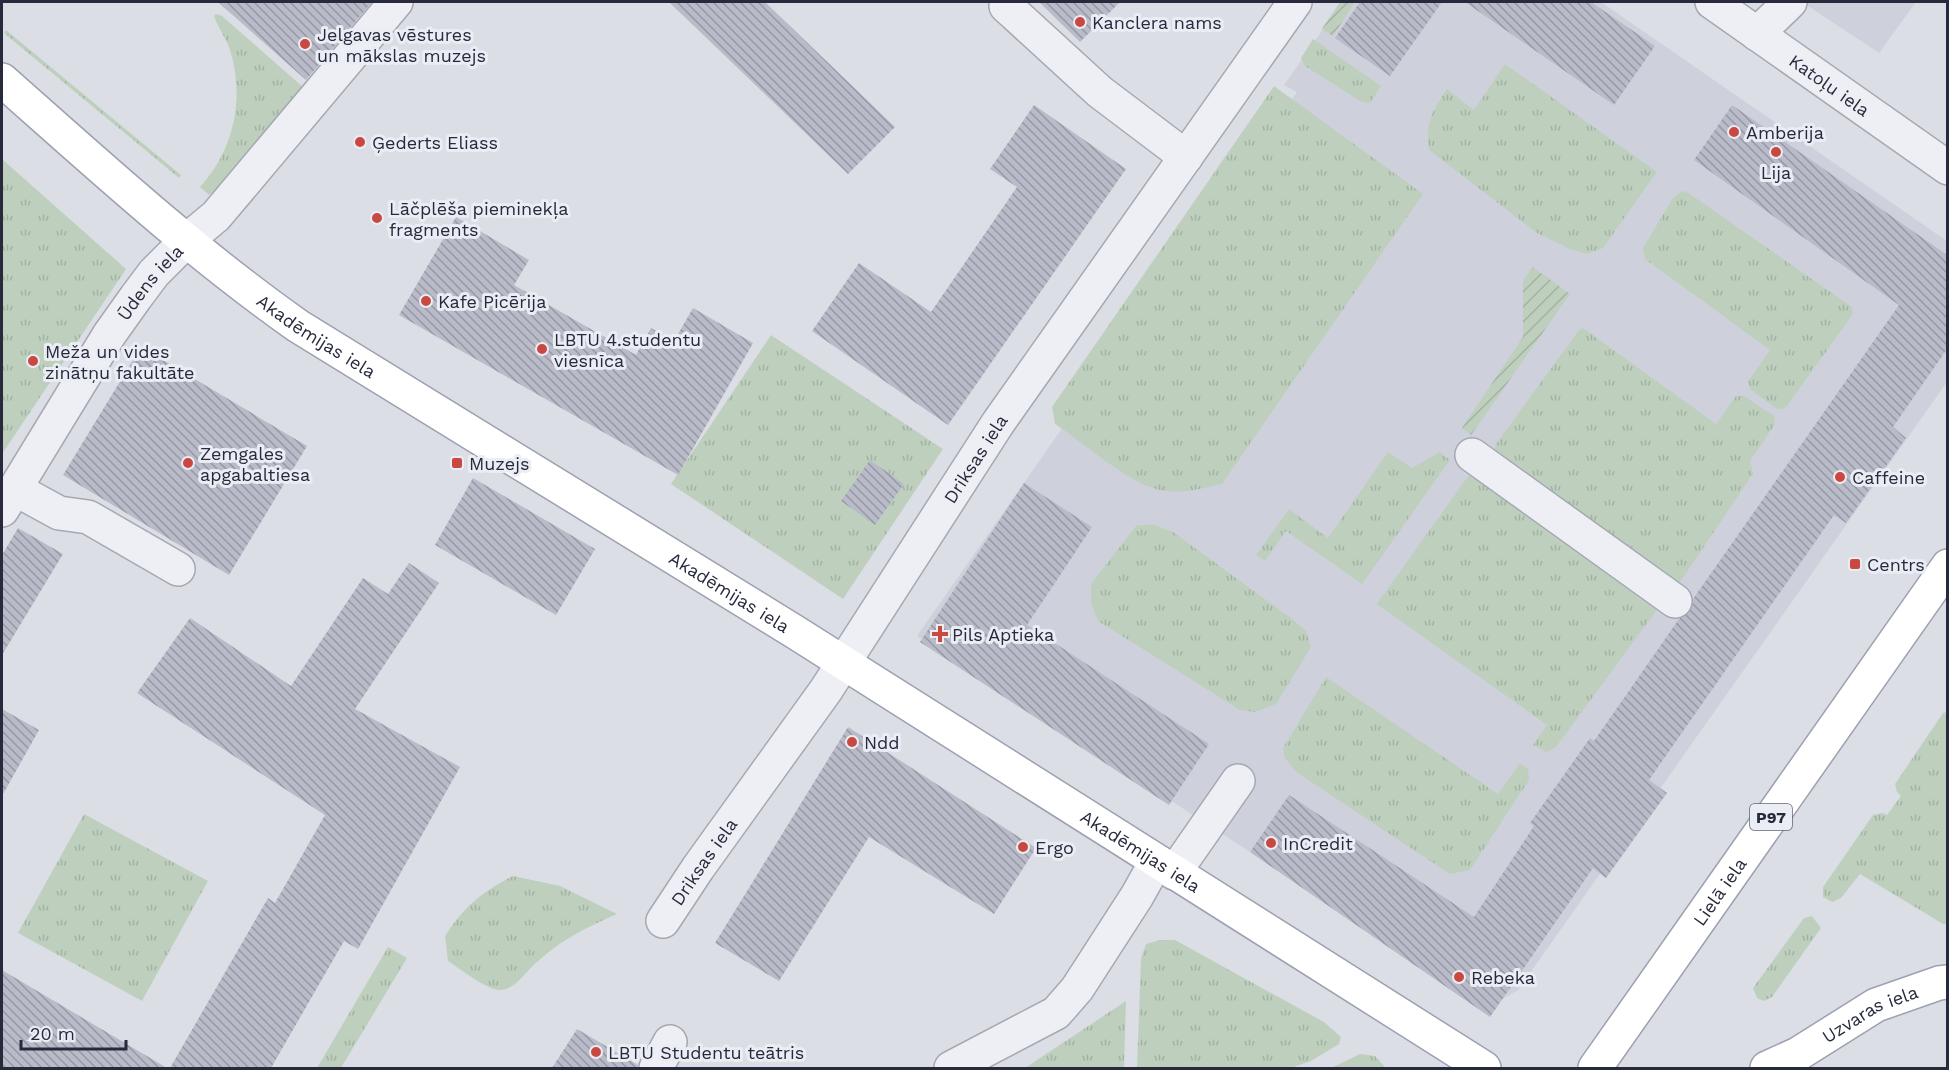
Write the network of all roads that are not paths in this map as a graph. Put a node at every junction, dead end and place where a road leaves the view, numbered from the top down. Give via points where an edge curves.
1 (396, 2) edge
2 (1295, 2) edge
3 (1712, 2) edge
4 (1790, 2) edge
5 (1006, 6) dead end
6 (1757, 34) junction
7 (2, 81) edge
8 (1186, 157) junction
9 (1947, 168) edge
10 (186, 241) junction
11 (1472, 455) dead end
12 (8, 499) edge
13 (1947, 566) edge
14 (178, 569) dead end
15 (1675, 601) dead end
16 (843, 662) junction
17 (1238, 781) dead end
18 (1165, 868) junction
19 (663, 921) dead end
20 (1947, 982) edge
21 (1788, 1061) edge
22 (951, 1068) edge
23 (1484, 1068) edge
24 (1595, 1068) edge
25 (1767, 1068) edge

1 - 10 street, Ūdens iela via 216,216
2 - 8 street, Driksas iela
3 - 6 street, Katoļu iela
4 - 6 street
5 - 8 street via 1100,92
6 - 9 street, Katoļu iela
7 - 10 main road, Akadēmijas iela
8 - 16 street, Driksas iela via 998,423
10 - 12 street, Ūdens iela via 154,273 109,335
10 - 16 main road, Akadēmijas iela via 298,326
11 - 15 street
12 - 14 street via 88,517
13 - 24 main road, Lielā iela / P97
16 - 18 main road, Akadēmijas iela
16 - 19 street, Driksas iela
17 - 18 street
18 - 22 street via 1137,896 1077,989 1056,1013
18 - 23 main road, Akadēmijas iela
20 - 21 main road, Uzvaras iela via 1876,1005
21 - 25 main road, Uzvaras iela

